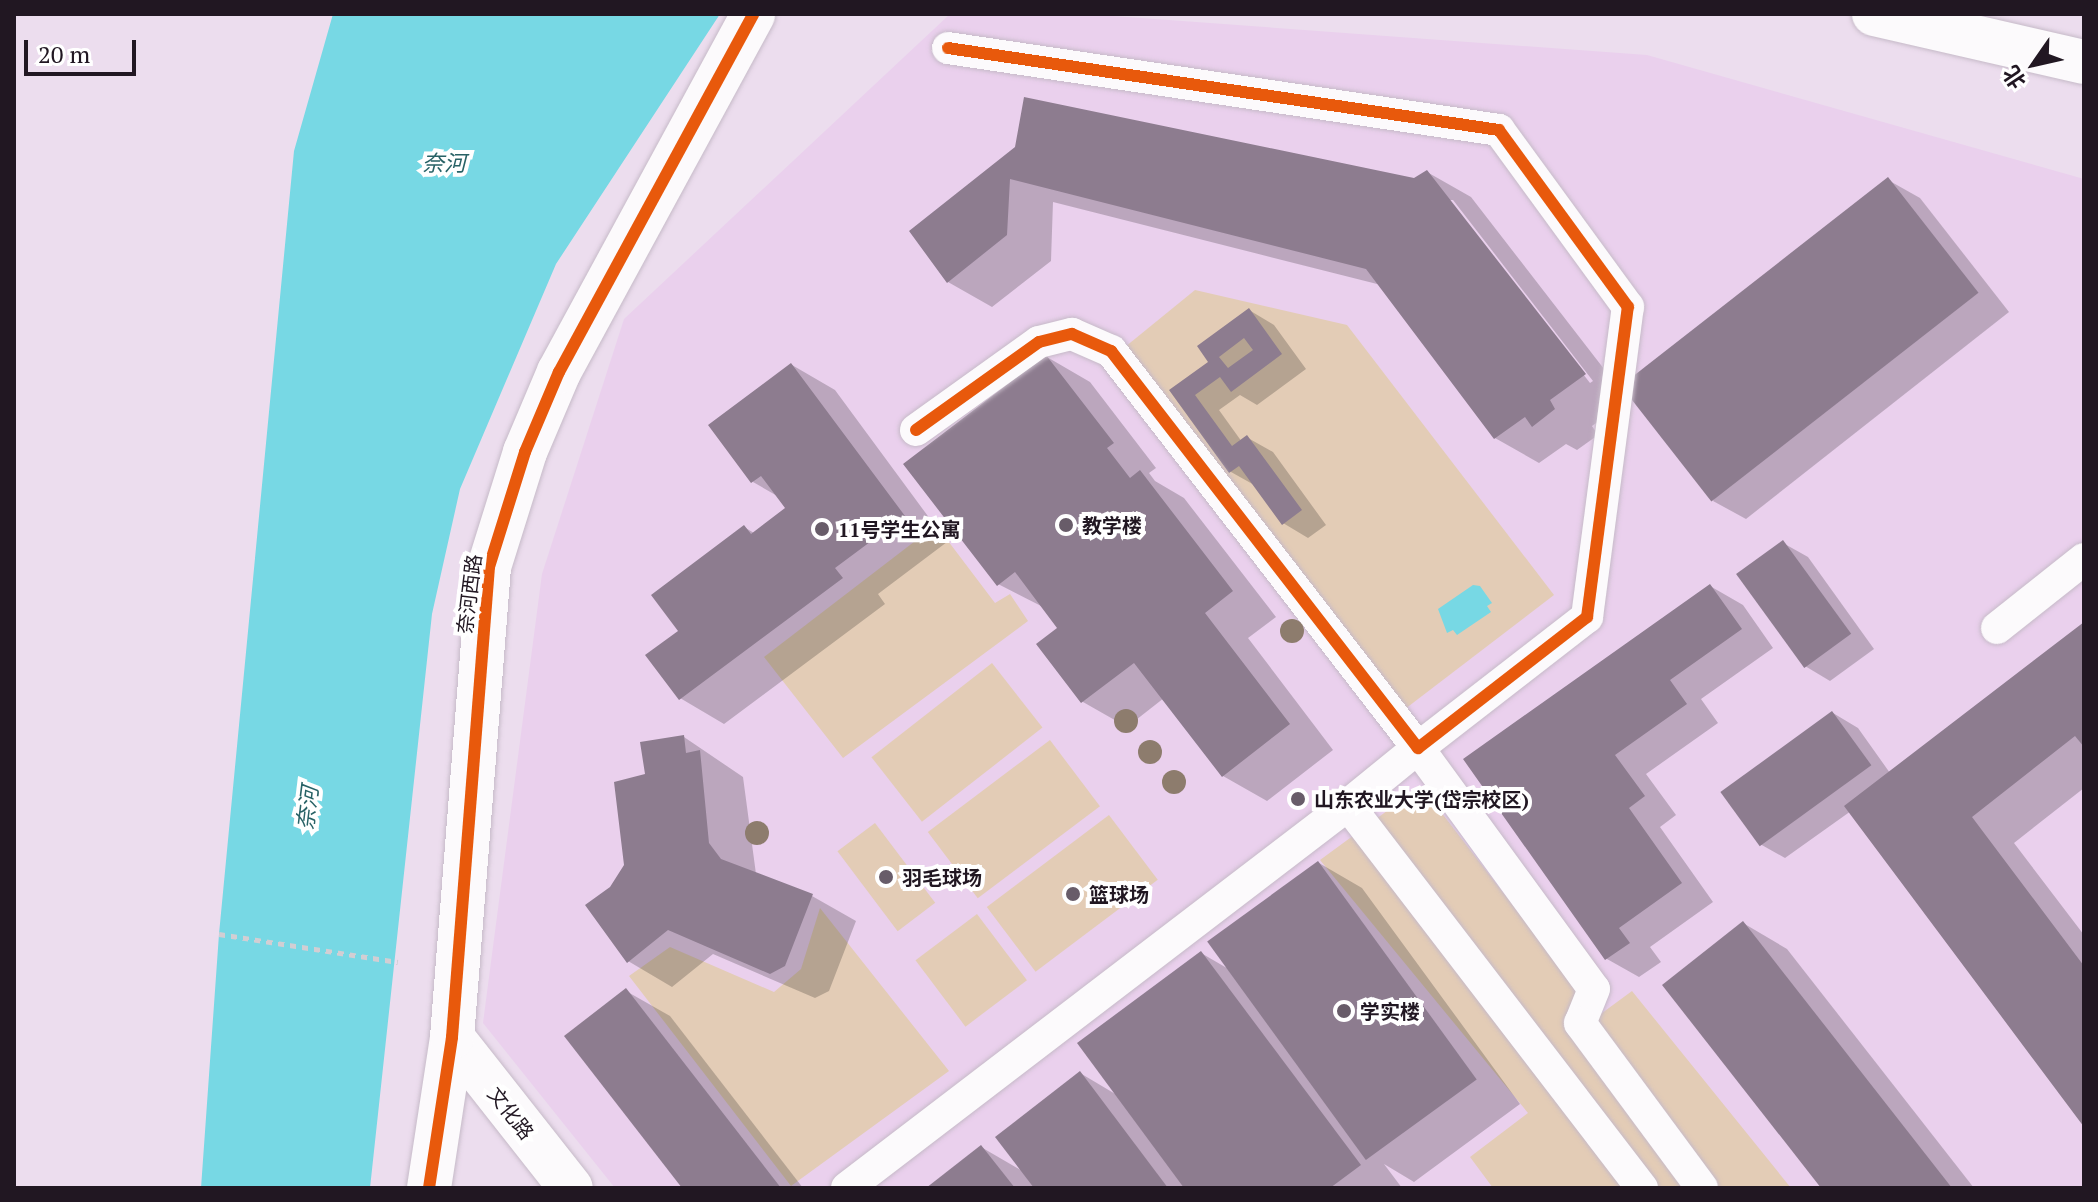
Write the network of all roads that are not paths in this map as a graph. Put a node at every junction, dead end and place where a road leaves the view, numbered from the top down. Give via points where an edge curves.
1 (753, 14) edge
2 (1874, 14) edge
3 (948, 48) dead end
4 (2084, 62) edge
5 (916, 430) dead end
6 (2084, 559) edge
7 (1997, 628) dead end
8 (1418, 748) junction
9 (1348, 805) junction
10 (452, 1037) junction
11 (429, 1188) edge
12 (571, 1188) edge
13 (847, 1188) edge
14 (1642, 1188) edge
15 (1702, 1188) edge

1 - 10 street, 奈河西路 via 559,372 525,452 489,567
2 - 4 street
3 - 8 street via 1499,130 1628,307 1587,617
5 - 8 street via 1039,342 1072,334 1111,351
6 - 7 street
8 - 9 street
8 - 15 street via 1594,989 1580,1023
9 - 13 street
9 - 14 street
10 - 11 street, 奈河西路
10 - 12 street, 文化路

